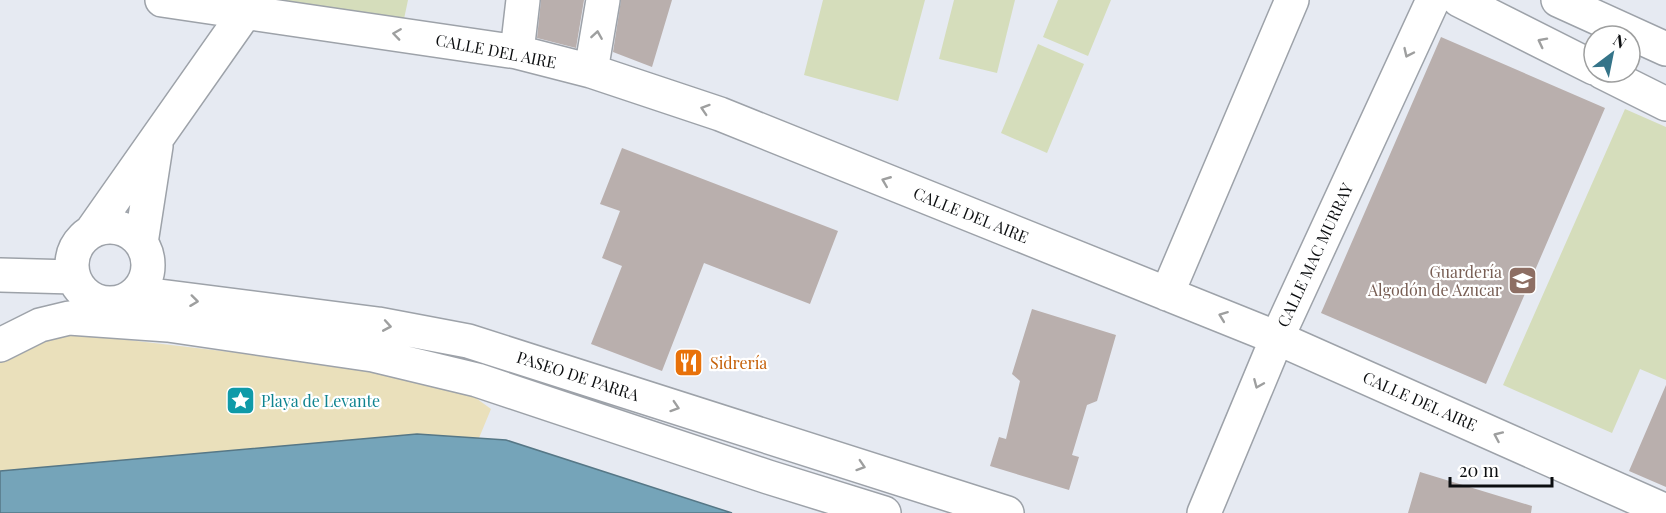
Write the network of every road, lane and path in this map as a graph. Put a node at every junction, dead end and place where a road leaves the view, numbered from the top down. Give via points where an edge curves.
1 (162, 0) edge
2 (523, 0) edge
3 (603, 0) edge
4 (1292, 0) edge
5 (1432, 0) edge
6 (1459, 0) edge
7 (1558, 0) edge
8 (251, 6) edge
9 (1666, 49) edge
10 (518, 52) junction
11 (1582, 62) edge
12 (591, 71) junction
13 (1626, 84) edge
14 (1666, 104) edge
15 (157, 138) junction
16 (92, 232) junction
17 (141, 243) junction
18 (0, 275) edge
19 (73, 277) junction
20 (136, 293) junction
21 (1167, 294) junction
22 (1277, 338) junction
23 (0, 345) edge
24 (1666, 512) edge
25 (884, 513) edge
26 (1007, 513) edge
27 (1204, 513) edge

1 - 8 street, CALLE DEL AIRE
2 - 10 street
12 -> 3 street
4 - 21 street
5 -> 22 street, CALLE MAC MURRAY
11 -> 6 street
7 - 9 street
10 -> 8 street, CALLE DEL AIRE
8 - 15 street
10 - 12 street, CALLE DEL AIRE
21 -> 12 street, CALLE DEL AIRE via 720,114
13 - 14 street
15 - 16 street
15 - 17 street
16 - 17 street via 117,228 128,231
16 - 19 street via 75,250
17 - 20 street via 148,269
18 - 19 street
19 - 20 street, PASEO DE PARRA via 81,290 97,301 117,303
20 -> 26 street, PASEO DE PARRA via 378,324 468,340
22 -> 21 street, CALLE DEL AIRE
24 -> 22 street, CALLE DEL AIRE
22 -> 27 street, CALLE MAC MURRAY
23 - 25 street via 40,325 69,318 168,325 373,355 477,380

